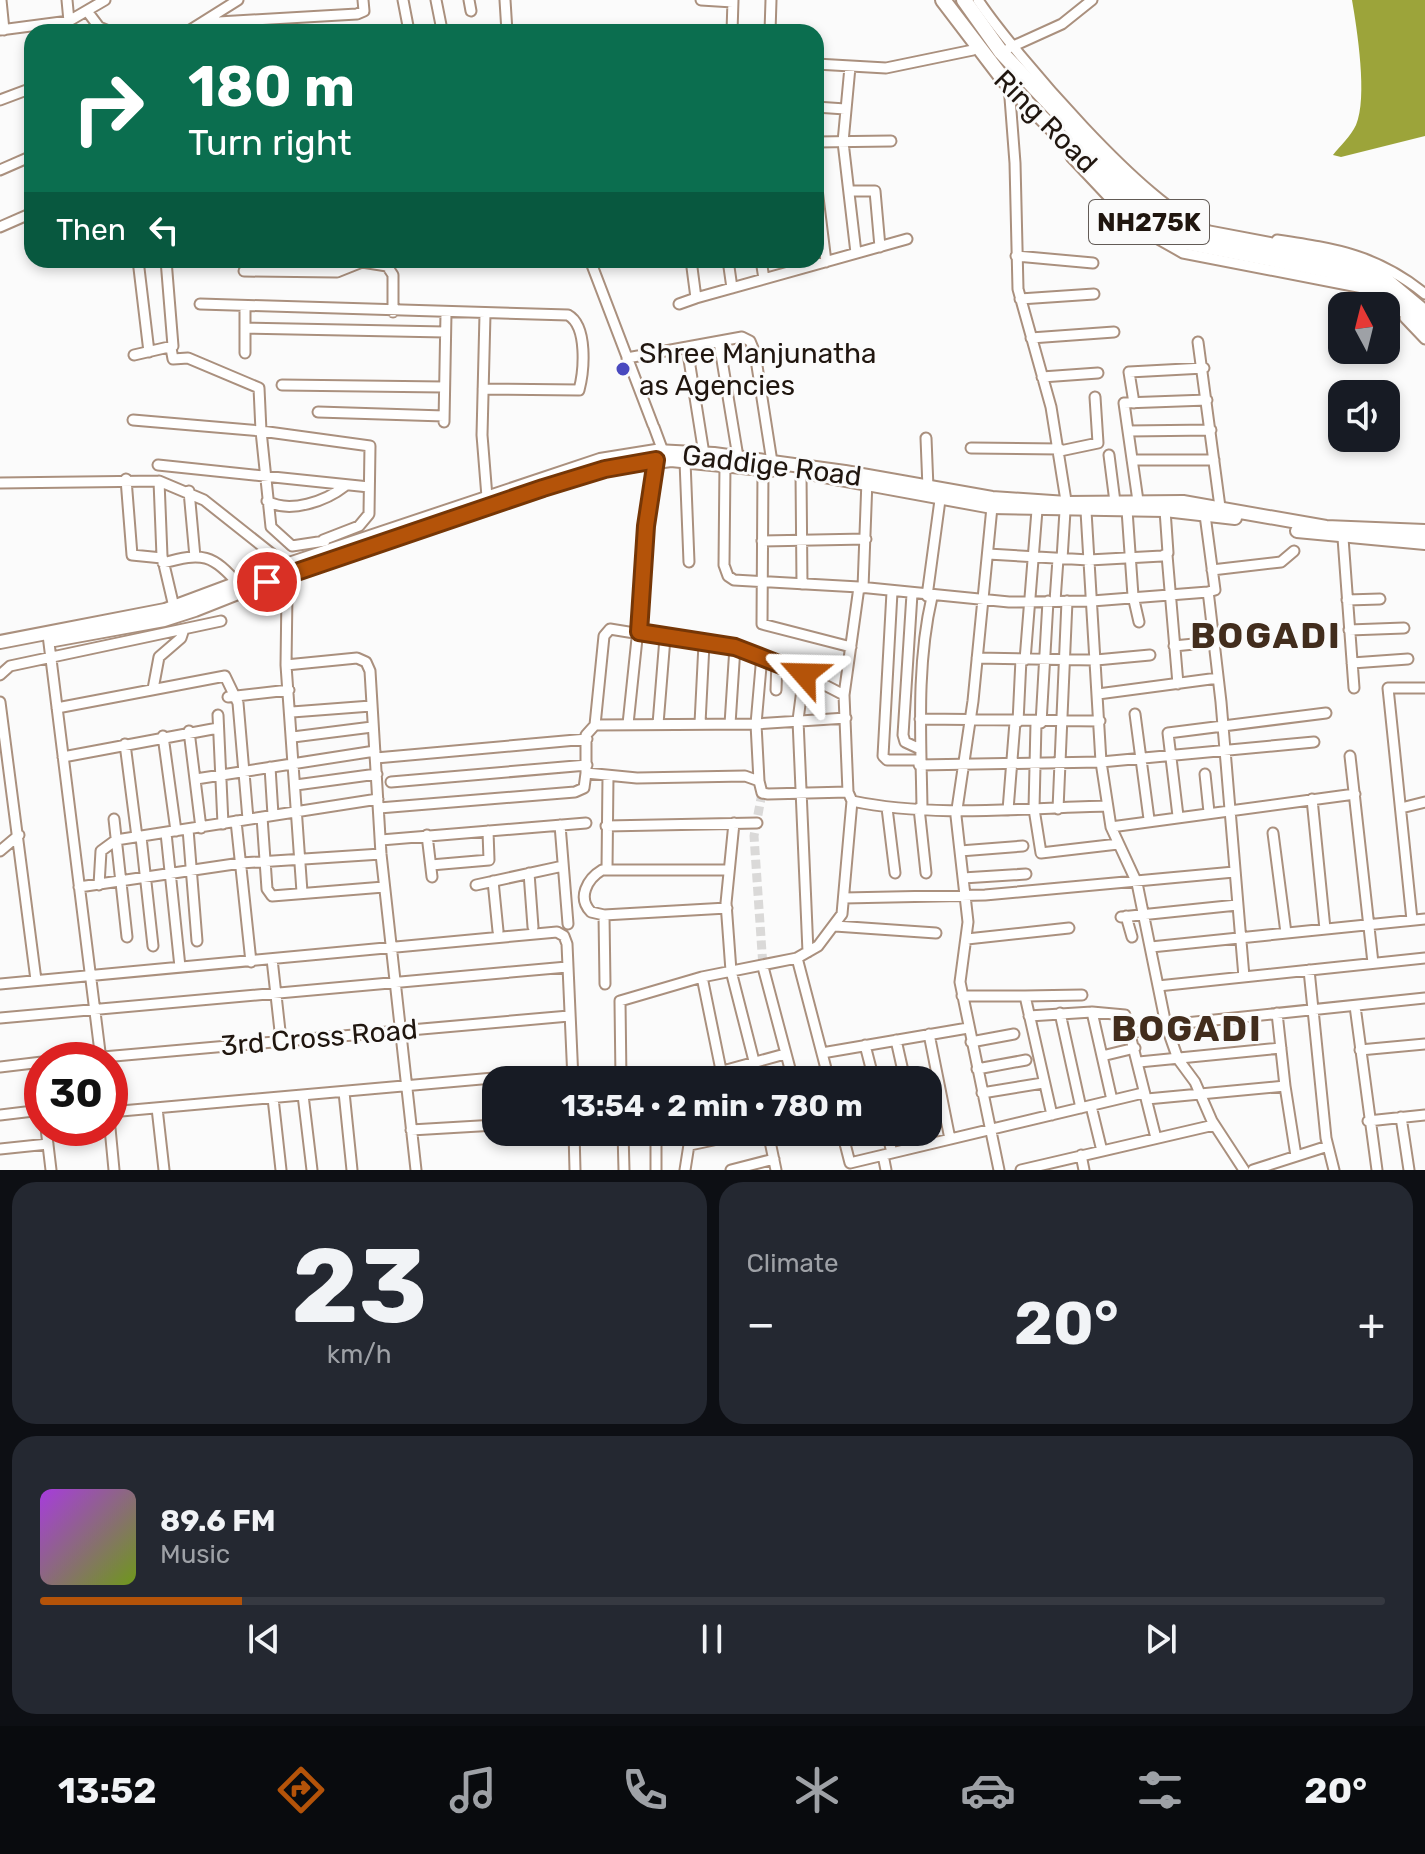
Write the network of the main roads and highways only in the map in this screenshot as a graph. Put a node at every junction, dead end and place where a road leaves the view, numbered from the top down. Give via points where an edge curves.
1 (943, 0) edge
2 (964, 0) edge
3 (1425, 313) edge
4 (1425, 327) edge
5 (660, 456) junction
6 (768, 465) junction
7 (867, 481) junction
8 (1066, 508) junction
9 (1425, 531) edge
10 (1425, 543) edge
11 (288, 569) junction
12 (49, 637) junction
13 (0, 642) edge
14 (0, 650) edge

1 - 4 highway, Ring Road / NH275K via 1007,86 1116,198 1169,239 1369,282
2 - 3 highway, Ring Road / NH275K via 1018,70 1121,180 1175,227 1333,257 1375,271
5 - 6 main road, Gaddige Road
5 - 6 main road, Gaddige Road via 704,454
5 - 11 main road, Gaddige Road
5 - 11 main road, Gaddige Road via 600,460
6 - 7 main road, Gaddige Road
6 - 7 main road, Gaddige Road
7 - 8 main road, Gaddige Road
7 - 8 main road, Gaddige Road via 940,500
8 - 9 main road, Gaddige Road via 1183,502 1326,527
8 - 10 main road, Gaddige Road via 1165,510 1343,538
11 - 12 main road, Gaddige Road via 174,607
11 - 12 main road, Gaddige Road via 164,620
12 - 13 main road, Gaddige Road
12 - 14 main road, Gaddige Road

